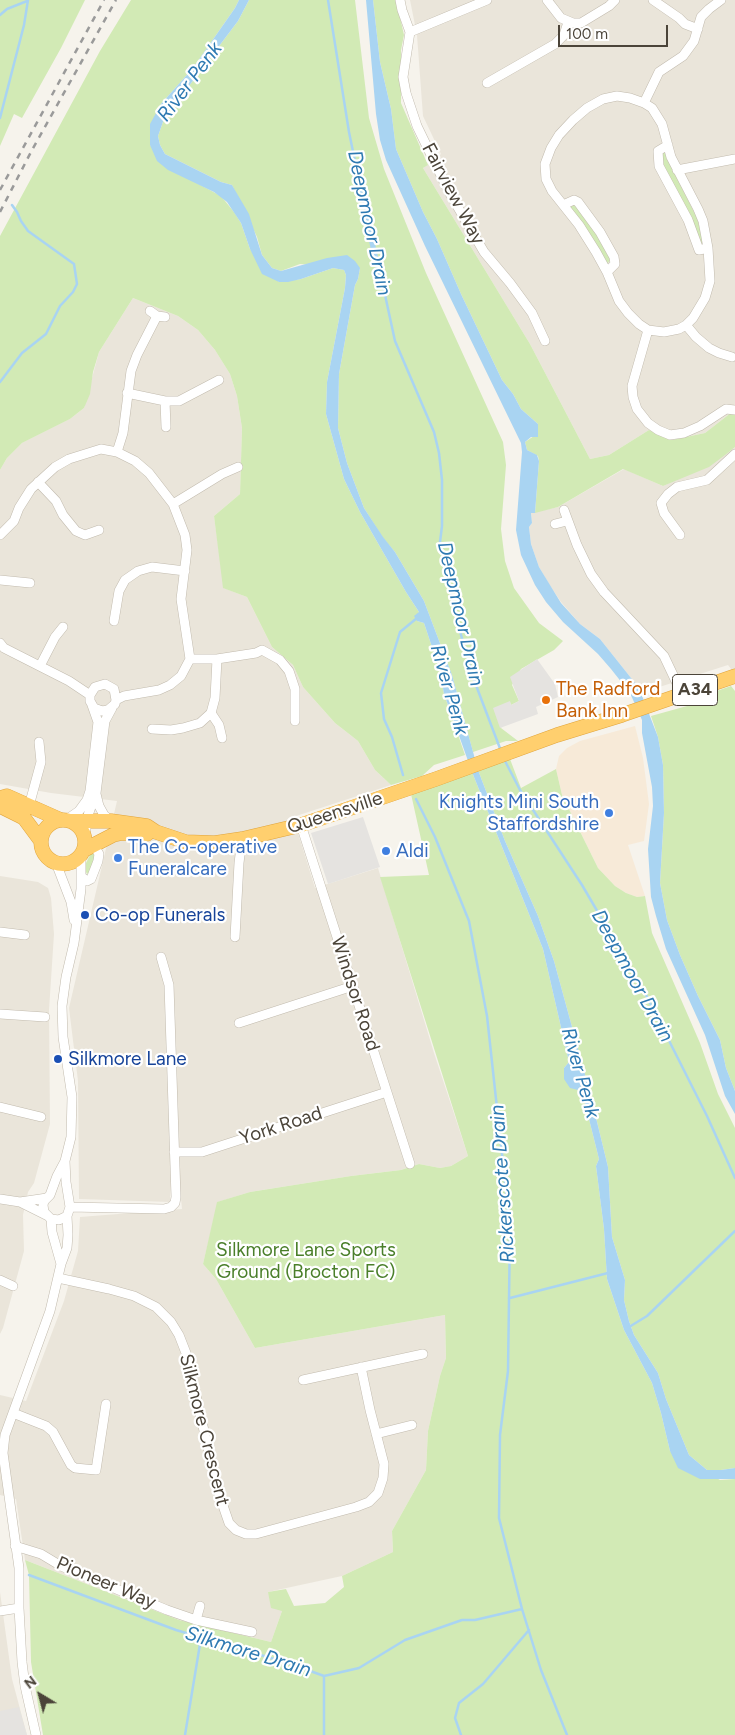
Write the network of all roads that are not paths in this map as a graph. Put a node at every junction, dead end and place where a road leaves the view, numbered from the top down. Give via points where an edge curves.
1 (400, 0) edge
2 (487, 0) edge
3 (547, 0) edge
4 (615, 0) edge
5 (653, 0) edge
6 (721, 0) edge
7 (568, 22) junction
8 (698, 29) junction
9 (410, 32) junction
10 (487, 83) dead end
11 (644, 103) junction
12 (668, 144) junction
13 (735, 158) edge
14 (677, 170) junction
15 (563, 205) junction
16 (708, 248) junction
17 (607, 272) junction
18 (157, 315) dead end
19 (686, 325) junction
20 (648, 330) junction
21 (545, 341) dead end
22 (732, 357) dead end
23 (220, 379) dead end
24 (127, 393) junction
25 (165, 401) junction
26 (735, 410) edge
27 (166, 427) dead end
28 (117, 452) junction
29 (735, 454) edge
30 (238, 467) dead end
31 (38, 482) junction
32 (173, 504) junction
33 (564, 510) dead end
34 (567, 521) junction
35 (556, 524) dead end
36 (99, 530) dead end
37 (0, 535) edge
38 (680, 535) dead end
39 (184, 571) junction
40 (0, 580) edge
41 (30, 583) dead end
42 (114, 622) dead end
43 (63, 627) dead end
44 (0, 643) edge
45 (217, 658) junction
46 (190, 659) junction
47 (40, 666) junction
48 (735, 676) edge
49 (93, 691) junction
50 (682, 694) junction
51 (117, 701) junction
52 (92, 706) junction
53 (210, 713) junction
54 (295, 721) dead end
55 (152, 729) dead end
56 (222, 738) dead end
57 (39, 742) dead end
58 (96, 793) junction
59 (0, 798) edge
60 (0, 806) edge
61 (29, 806) junction
62 (66, 821) junction
63 (111, 821) junction
64 (86, 822) junction
65 (301, 825) junction
66 (156, 832) junction
67 (242, 840) junction
68 (41, 841) junction
69 (85, 847) junction
70 (56, 863) junction
71 (82, 877) junction
72 (76, 928) junction
73 (0, 932) edge
74 (25, 934) dead end
75 (235, 938) dead end
76 (161, 957) dead end
77 (353, 986) junction
78 (0, 1014) edge
79 (45, 1017) dead end
80 (239, 1023) dead end
81 (387, 1092) junction
82 (0, 1107) edge
83 (41, 1117) dead end
84 (174, 1152) junction
85 (64, 1161) junction
86 (410, 1164) dead end
87 (48, 1196) junction
88 (0, 1199) edge
89 (20, 1202) junction
90 (69, 1203) junction
91 (66, 1216) junction
92 (49, 1218) junction
93 (61, 1264) junction
94 (58, 1278) junction
95 (0, 1280) edge
96 (12, 1286) dead end
97 (423, 1354) dead end
98 (361, 1368) junction
99 (303, 1380) dead end
100 (106, 1404) dead end
101 (12, 1413) junction
102 (412, 1425) dead end
103 (376, 1434) junction
104 (5, 1495) edge
105 (15, 1546) junction
106 (200, 1606) dead end
107 (19, 1608) junction
108 (0, 1611) edge
109 (196, 1620) junction
110 (252, 1632) dead end
111 (36, 1735) edge

1 - 9 street
2 - 9 street
3 - 7 street
4 - 7 street via 581,23
5 - 8 street via 685,24
6 - 8 street via 701,17
7 - 10 street via 564,35 555,44
8 - 11 street via 683,56 659,72
9 - 21 street, Fairview Way via 403,77 417,126 449,192 484,252 532,313
11 - 12 street via 652,108 662,124
11 - 15 street via 617,96 603,99 587,108 560,135 545,164 546,179
12 - 14 street
12 - 16 street via 658,151 659,166 699,250
13 - 14 street
14 - 16 street via 698,210
15 - 17 street
15 - 17 street via 574,200 578,202 600,232 614,257 615,264
16 - 19 street via 710,281 705,298
17 - 20 street via 619,301
18 - 24 street via 131,370
19 - 20 street via 664,332
19 - 22 street via 708,348
20 - 26 street via 632,386 637,409 648,423 670,435 684,433 726,409
23 - 25 street via 179,401
24 - 25 street
24 - 28 street via 123,433
25 - 27 street
28 - 31 street via 101,449 69,459
28 - 32 street via 149,473
29 - 38 street via 708,480 677,487 661,503 664,514
30 - 32 street
31 - 36 street via 76,530 85,535
31 - 37 street via 24,498 14,521
32 - 39 street via 185,535
33 - 34 street
34 - 35 street
34 - 50 street via 591,574 664,656
39 - 42 street via 152,567 125,580 119,591
39 - 46 street via 181,599
40 - 41 street
43 - 47 street
44 - 47 street
45 - 46 street
45 - 53 street
45 - 54 street via 262,650 280,660 289,671 295,689
46 - 51 street via 181,676 170,685
47 - 49 street via 82,689
48 - 50 highway, A34
49 - 51 street via 105,684 114,689
49 - 52 street
50 - 65 highway, Queensville / A34
51 - 52 street via 102,711
51 - 58 street via 105,721
52 - 62 street via 98,722 90,791 79,811
53 - 55 street via 200,723 183,728
53 - 56 street via 219,725
57 - 61 street via 42,762
58 - 63 street via 99,806
58 - 64 street
59 - 61 highway, A34 via 7,796
60 - 68 highway via 24,818
61 - 62 highway, A34
62 - 64 highway, A34
62 - 68 highway via 46,828
62 - 69 highway via 79,827
63 - 64 highway, A34
63 - 66 highway, Queensville / A34 via 147,826
64 - 69 street
65 - 67 highway, Queensville / A34
65 - 77 street, Windsor Road
66 - 67 highway, Queensville / A34 via 186,842
66 - 69 highway, A34 via 122,833
67 - 75 street
68 - 70 highway via 44,854
69 - 70 highway via 70,863
69 - 71 street
69 - 71 street via 96,849 99,854 91,879 87,881
70 - 72 street via 71,902
71 - 72 street
72 - 85 street via 62,1006 72,1097 71,1137
73 - 74 street
76 - 84 street via 169,985
77 - 80 street
77 - 81 street, Windsor Road
78 - 79 street
81 - 84 street, York Road via 202,1152
81 - 86 street, Windsor Road
82 - 83 street
84 - 90 street via 176,1197 171,1207
85 - 87 street
85 - 90 street
87 - 89 street
87 - 90 street via 60,1193
87 - 92 street via 43,1205
88 - 89 street
89 - 92 street
90 - 91 street
91 - 92 street via 59,1220
91 - 93 street via 68,1235
92 - 93 street
93 - 94 street
94 - 101 street via 50,1312
94 - 103 street, Silkmore Crescent via 134,1296 156,1307 170,1322 186,1353 218,1491 229,1523 236,1530 256,1534 369,1502 378,1493 383,1478 384,1464
95 - 96 street
97 - 98 street
98 - 99 street
98 - 103 street, Silkmore Crescent
100 - 101 street via 96,1470 75,1468 53,1432 46,1426
101 - 104 street via 3,1453
102 - 103 street
104 - 105 street
105 - 107 street via 19,1568
105 - 109 street, Pioneer Way
106 - 109 street
107 - 108 street
107 - 111 street via 25,1686
109 - 110 street, Pioneer Way

